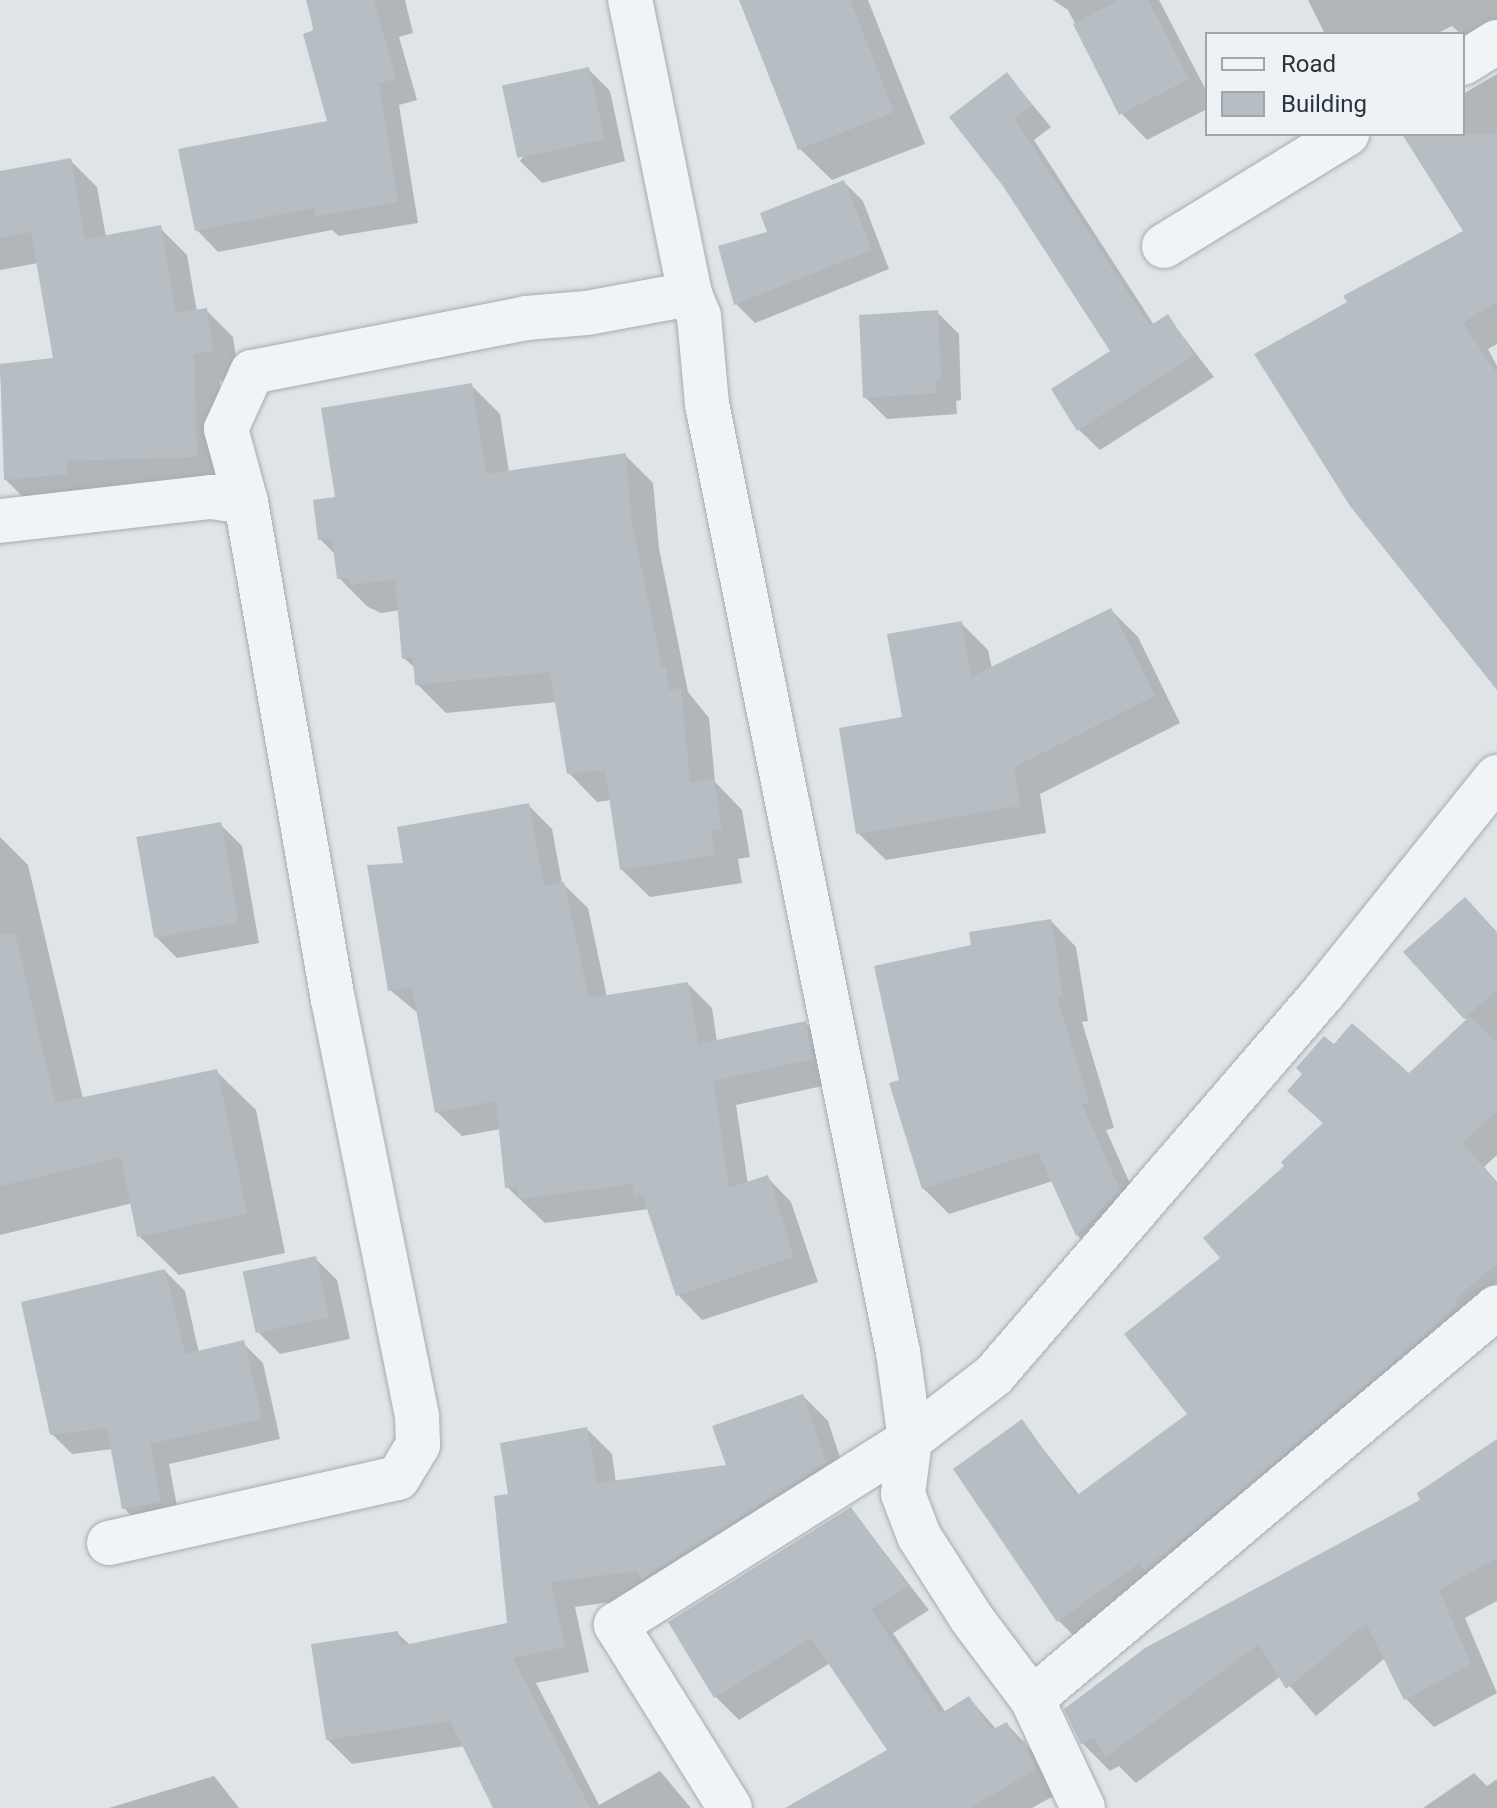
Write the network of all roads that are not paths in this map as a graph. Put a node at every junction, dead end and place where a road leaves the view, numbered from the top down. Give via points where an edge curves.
1 (630, 0) edge
2 (1497, 42) edge
3 (1465, 62) edge
4 (1344, 136) edge
5 (1164, 246) dead end
6 (690, 294) junction
7 (246, 502) junction
8 (0, 521) edge
9 (1497, 777) edge
10 (1497, 1307) edge
11 (910, 1440) junction
12 (109, 1543) dead end
13 (1032, 1699) junction
14 (730, 1808) edge
15 (1083, 1808) edge

1 - 6 street
2 - 3 street
4 - 5 street
6 - 7 street via 526,318 252,372 226,429
6 - 11 street via 699,316 707,404 898,1352
7 - 8 street via 211,497
7 - 12 street via 333,1000 417,1416 418,1445 398,1478
9 - 11 street via 1324,992 994,1375
10 - 13 street
11 - 13 street via 903,1494 919,1536
11 - 14 street via 616,1625
13 - 15 street

